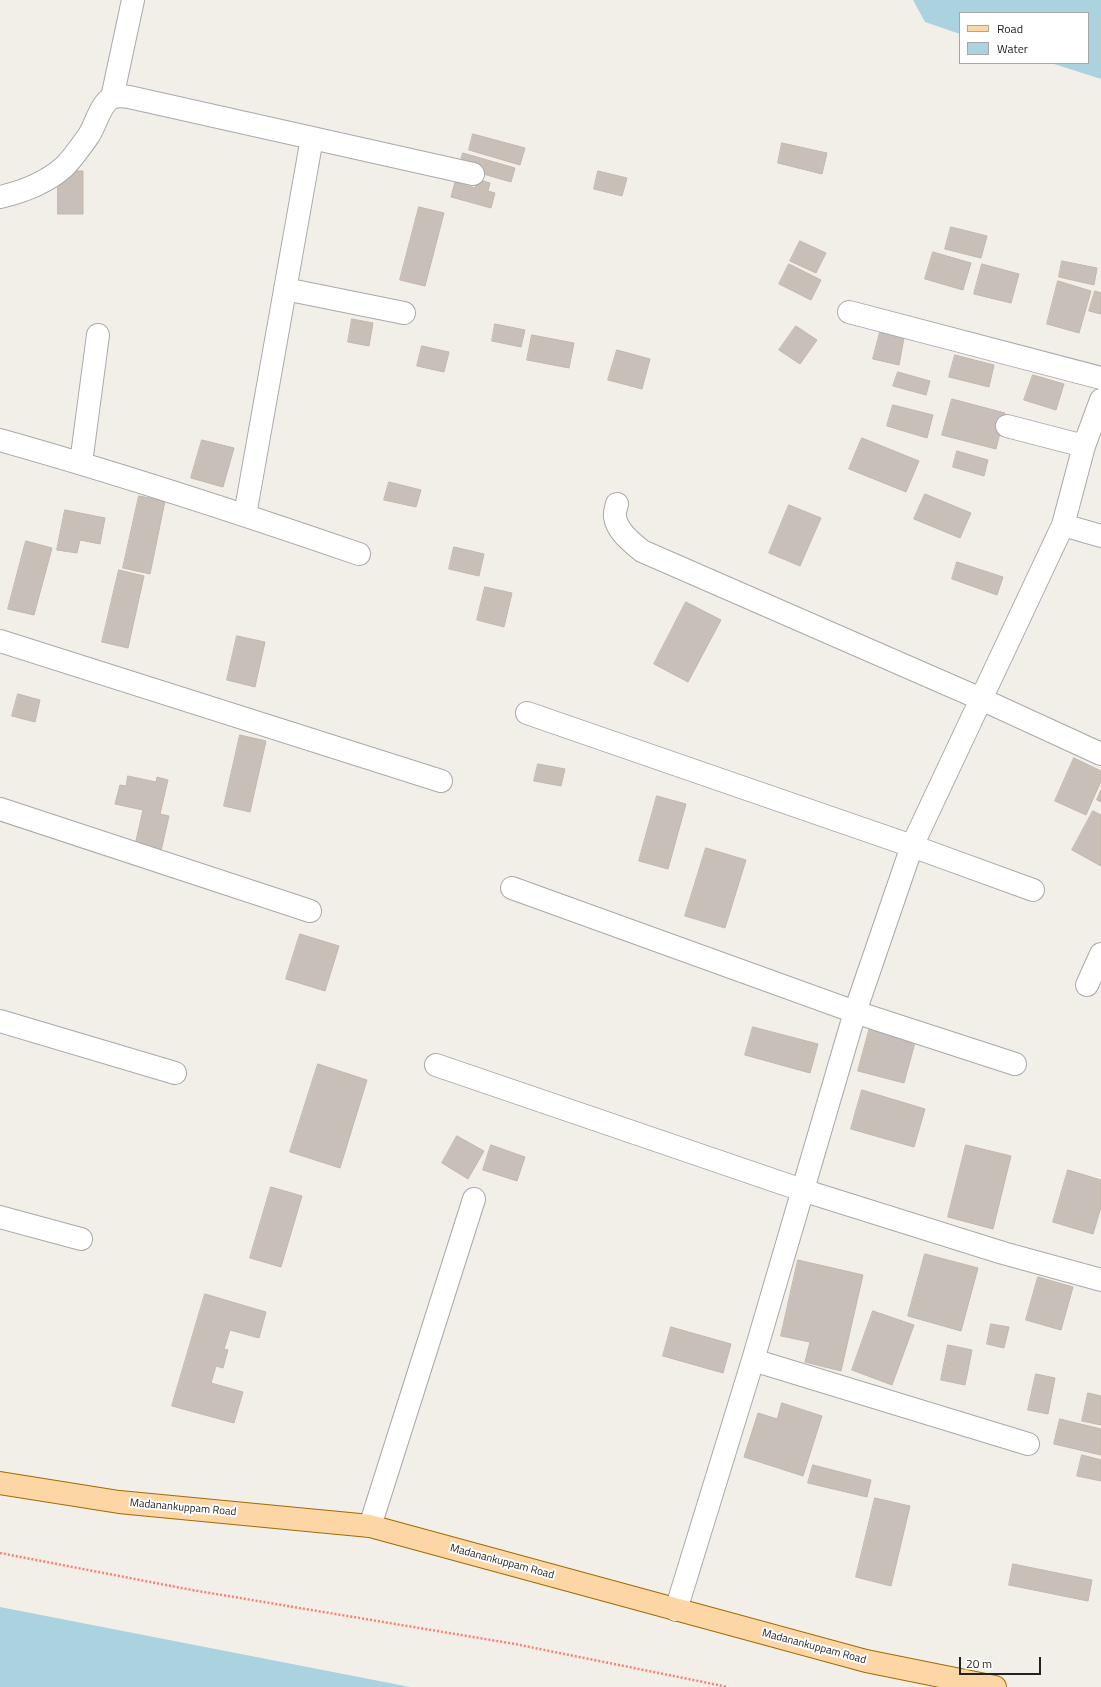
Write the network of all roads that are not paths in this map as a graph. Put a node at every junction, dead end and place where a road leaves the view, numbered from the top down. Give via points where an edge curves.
1 (134, 0) edge
2 (112, 98) junction
3 (312, 138) junction
4 (473, 174) dead end
5 (0, 197) edge
6 (285, 289) junction
7 (849, 312) dead end
8 (404, 313) dead end
9 (98, 335) dead end
10 (1101, 378) edge
11 (1101, 400) edge
12 (1007, 426) dead end
13 (0, 440) edge
14 (1084, 446) junction
15 (81, 463) junction
16 (617, 504) dead end
17 (245, 515) junction
18 (1064, 525) junction
19 (1101, 536) edge
20 (359, 554) dead end
21 (0, 641) edge
22 (981, 699) junction
23 (527, 713) dead end
24 (1101, 754) edge
25 (441, 781) dead end
26 (0, 809) edge
27 (912, 846) junction
28 (512, 888) dead end
29 (1033, 890) dead end
30 (310, 911) dead end
31 (1101, 954) edge
32 (1087, 985) dead end
33 (855, 1012) junction
34 (0, 1021) edge
35 (1015, 1064) dead end
36 (436, 1065) dead end
37 (175, 1073) dead end
38 (802, 1190) junction
39 (474, 1200) dead end
40 (0, 1217) edge
41 (81, 1239) dead end
42 (1101, 1280) edge
43 (753, 1360) junction
44 (1028, 1444) dead end
45 (0, 1484) edge
46 (370, 1526) junction
47 (676, 1610) junction
48 (995, 1687) edge

1 - 2 street
2 - 3 street via 129,97
2 - 5 street via 105,104 88,136 64,166 46,179 16,194
3 - 4 street
3 - 6 street
6 - 8 street
6 - 17 street
7 - 10 street
9 - 15 street
11 - 14 street
12 - 14 street
13 - 15 street
14 - 18 street
15 - 17 street
16 - 22 street via 615,517 619,527 628,540 642,551
17 - 20 street
18 - 19 street
18 - 22 street
21 - 25 street
22 - 24 street
22 - 27 street
23 - 27 street
26 - 30 street
27 - 29 street
27 - 33 street
28 - 33 street
31 - 32 street
33 - 35 street
33 - 38 street
34 - 37 street
36 - 38 street
38 - 42 street via 1003,1253
38 - 43 street
39 - 46 street
40 - 41 street
43 - 44 street
43 - 47 street
45 - 46 main road, Madanankuppam Road via 119,1502
46 - 47 main road, Madanankuppam Road
47 - 48 main road, Madanankuppam Road via 866,1661

